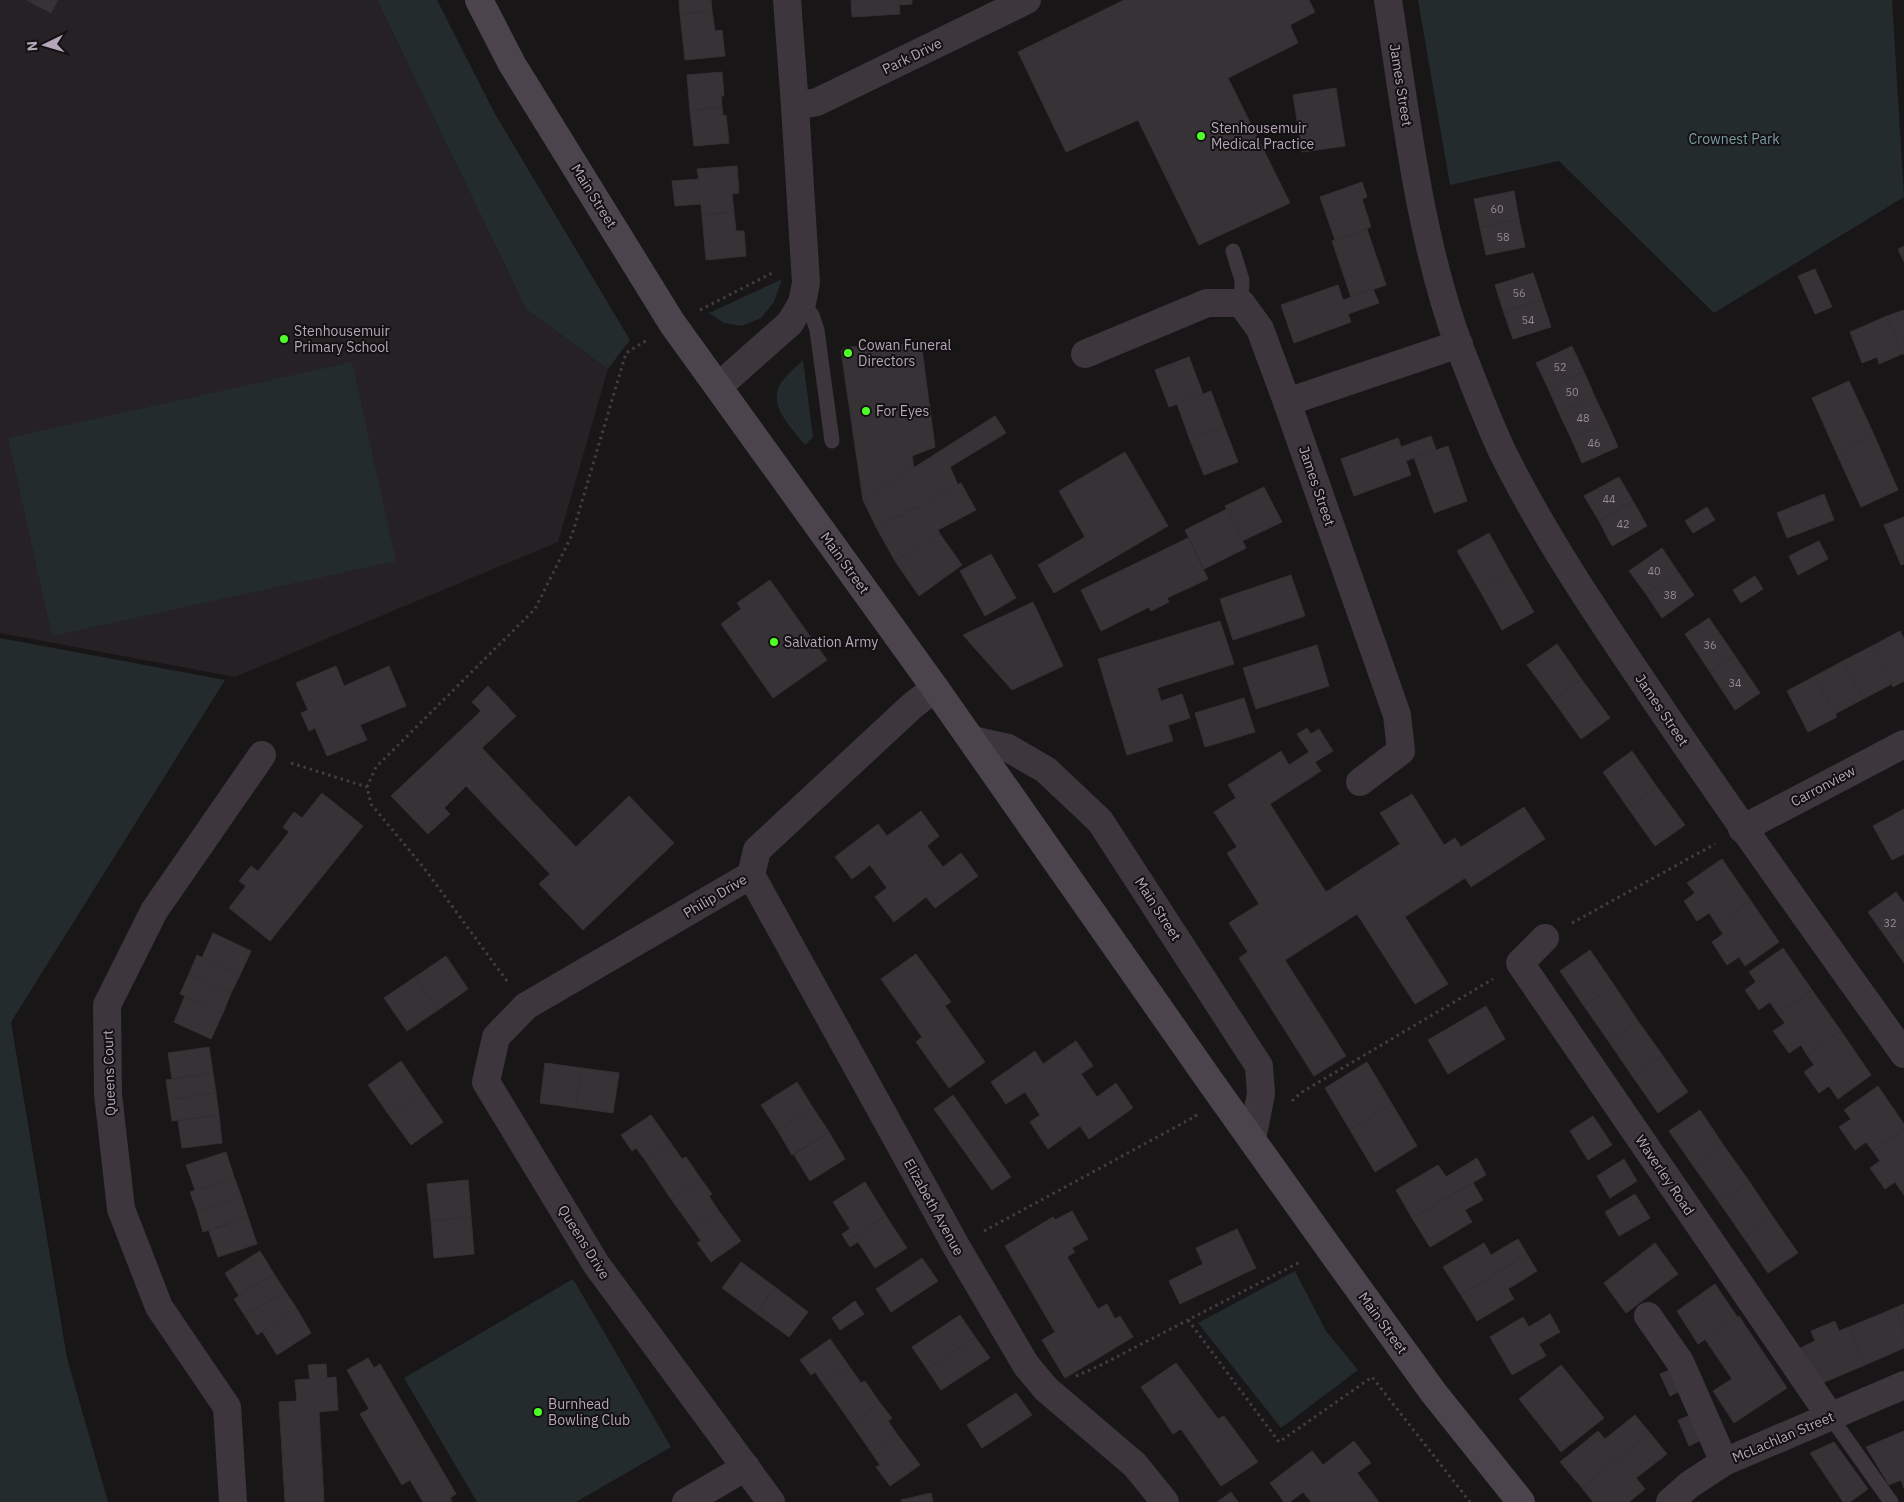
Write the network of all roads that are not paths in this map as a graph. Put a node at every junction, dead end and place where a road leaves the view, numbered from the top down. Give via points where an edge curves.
1 (479, 0) edge
2 (787, 0) edge
3 (1027, 0) edge
4 (1388, 0) edge
5 (795, 106) junction
6 (1233, 251) dead end
7 (802, 303) junction
8 (1241, 303) junction
9 (1459, 344) junction
10 (1085, 354) dead end
11 (719, 386) junction
12 (1287, 402) junction
13 (832, 441) dead end
14 (935, 688) junction
15 (972, 740) junction
16 (1904, 744) edge
17 (262, 755) road end
18 (1360, 782) dead end
19 (1742, 829) junction
20 (751, 875) junction
21 (1545, 938) road end
22 (526, 1006) joint
23 (1904, 1054) edge
24 (1252, 1139) junction
25 (1648, 1316) dead end
26 (1904, 1385) edge
27 (1830, 1416) junction
28 (1724, 1462) junction
29 (746, 1468) junction
30 (233, 1502) edge
31 (686, 1502) edge
32 (770, 1502) edge
33 (1165, 1502) edge
34 (1521, 1502) edge
35 (1670, 1502) edge
36 (1891, 1502) edge

1 - 11 main road, Main Street via 512,64 672,323
2 - 5 street
3 - 5 street, Park Drive via 817,102
4 - 9 street, James Street via 1425,219 1440,287
5 - 7 street via 806,283
6 - 8 lane via 1242,280
7 - 11 street via 790,323
7 - 13 lane via 812,315 817,330
8 - 10 street via 1207,303
8 - 12 street, James Street via 1260,329
9 - 12 street
9 - 19 street, James Street via 1502,450 1558,552
11 - 14 main road, Main Street
12 - 18 street, James Street via 1397,715 1401,751
14 - 15 main road, Main Street
14 - 20 street, Philip Drive via 757,850
15 - 24 main road, Main Street
15 - 24 street, Main Street via 1008,748 1046,770 1100,821 1259,1066 1261,1094
16 - 19 street, Carronview
17 - 30 street, Queens Court via 154,911 107,1005 108,1094 121,1209 159,1307 227,1407
19 - 23 street, James Street
20 - 22 street, Philip Drive
20 - 33 street, Elizabeth Avenue via 956,1246 1026,1365 1046,1389 1136,1465
21 - 27 street, Waverley Road via 1520,963
22 - 29 street, Queens Drive via 496,1037 486,1082 596,1264
24 - 34 main road, Main Street via 1433,1392
25 - 28 street via 1680,1362
26 - 27 street, McLachlan Street
27 - 28 street, McLachlan Street
27 - 36 lane
28 - 35 street, McLachlan Street
29 - 31 street
29 - 32 street, Queens Drive

